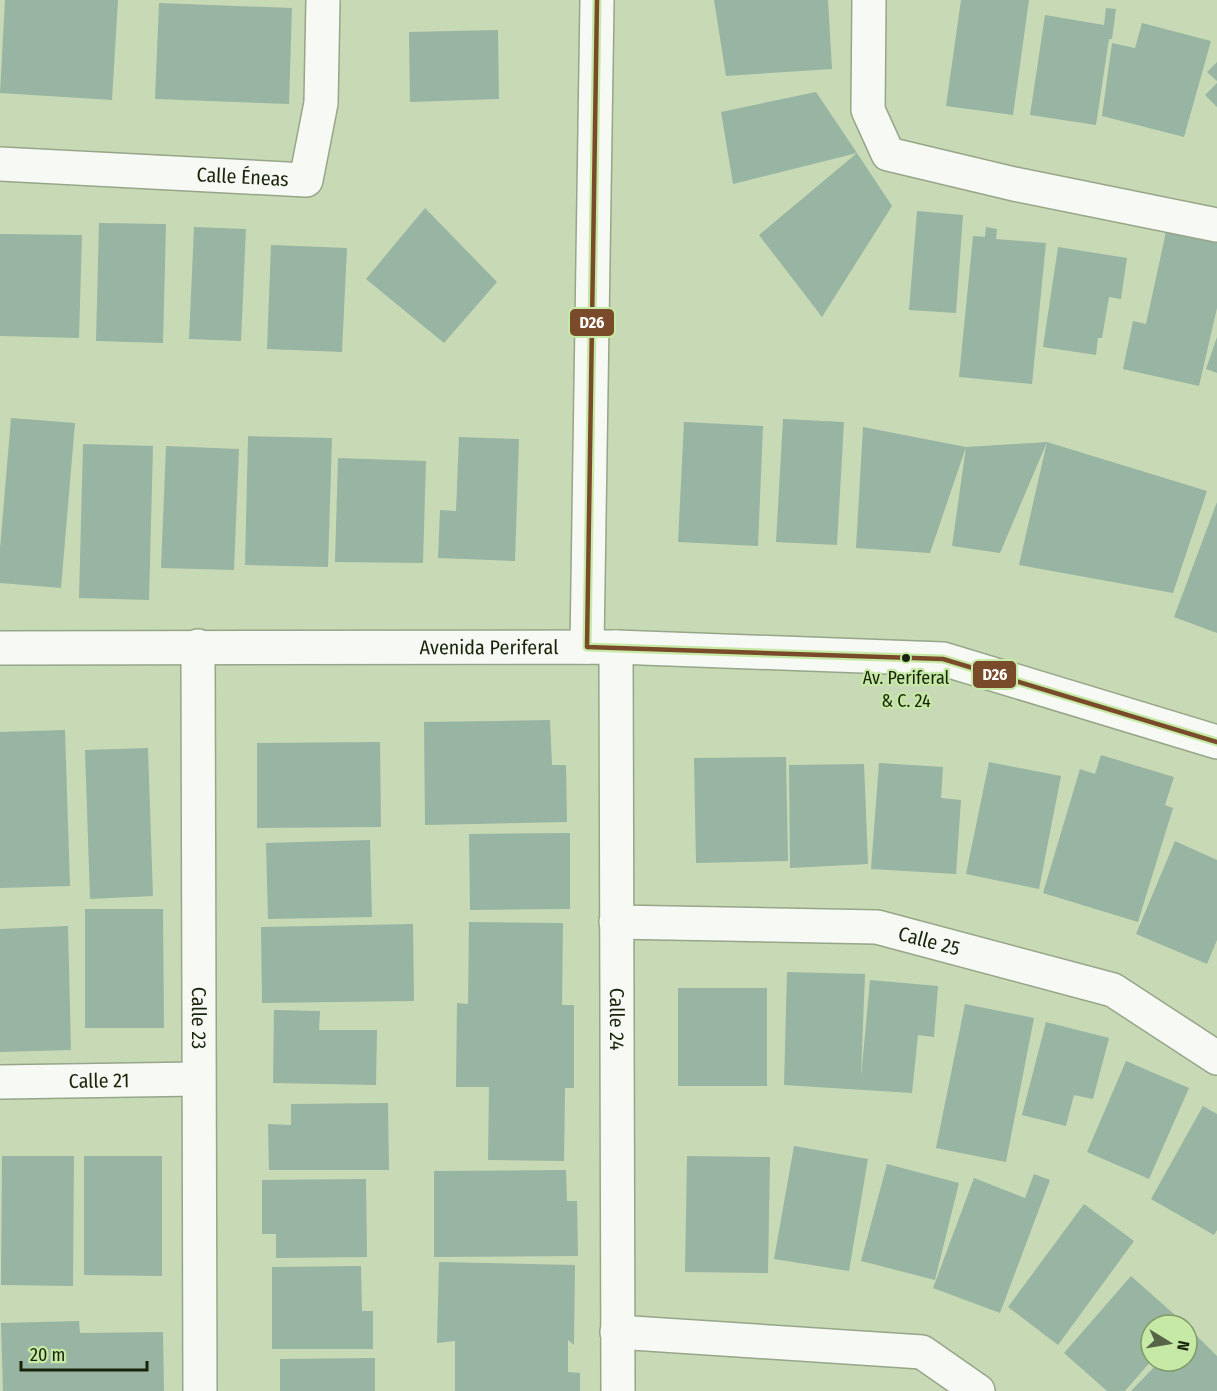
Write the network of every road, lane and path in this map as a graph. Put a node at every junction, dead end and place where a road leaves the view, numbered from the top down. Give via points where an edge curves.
1 (323, 0) edge
2 (597, 0) edge
3 (869, 0) edge
4 (0, 164) edge
5 (1217, 225) edge
6 (198, 646) junction
7 (602, 647) junction
8 (0, 648) edge
9 (1217, 742) edge
10 (616, 922) junction
11 (1217, 1058) edge
12 (198, 1079) junction
13 (0, 1082) edge
14 (617, 1332) junction
15 (200, 1391) edge
16 (618, 1391) edge
17 (978, 1391) edge

1 - 4 street, Calle Éneas via 321,103 306,180
2 - 7 street, Calle 24
3 - 5 street via 868,110 888,154
6 - 7 street, Avenida Periferal
6 - 8 street, Avenida Periferal
6 - 12 street, Calle 23
7 - 9 street, Avenida Periferal via 943,659
7 - 10 street, Calle 24
10 - 11 street, Calle 25 via 877,927 1113,990
10 - 14 street, Calle 24
12 - 13 street, Calle 21
12 - 15 street, Calle 23
14 - 16 street, Calle 24
14 - 17 street via 922,1352

